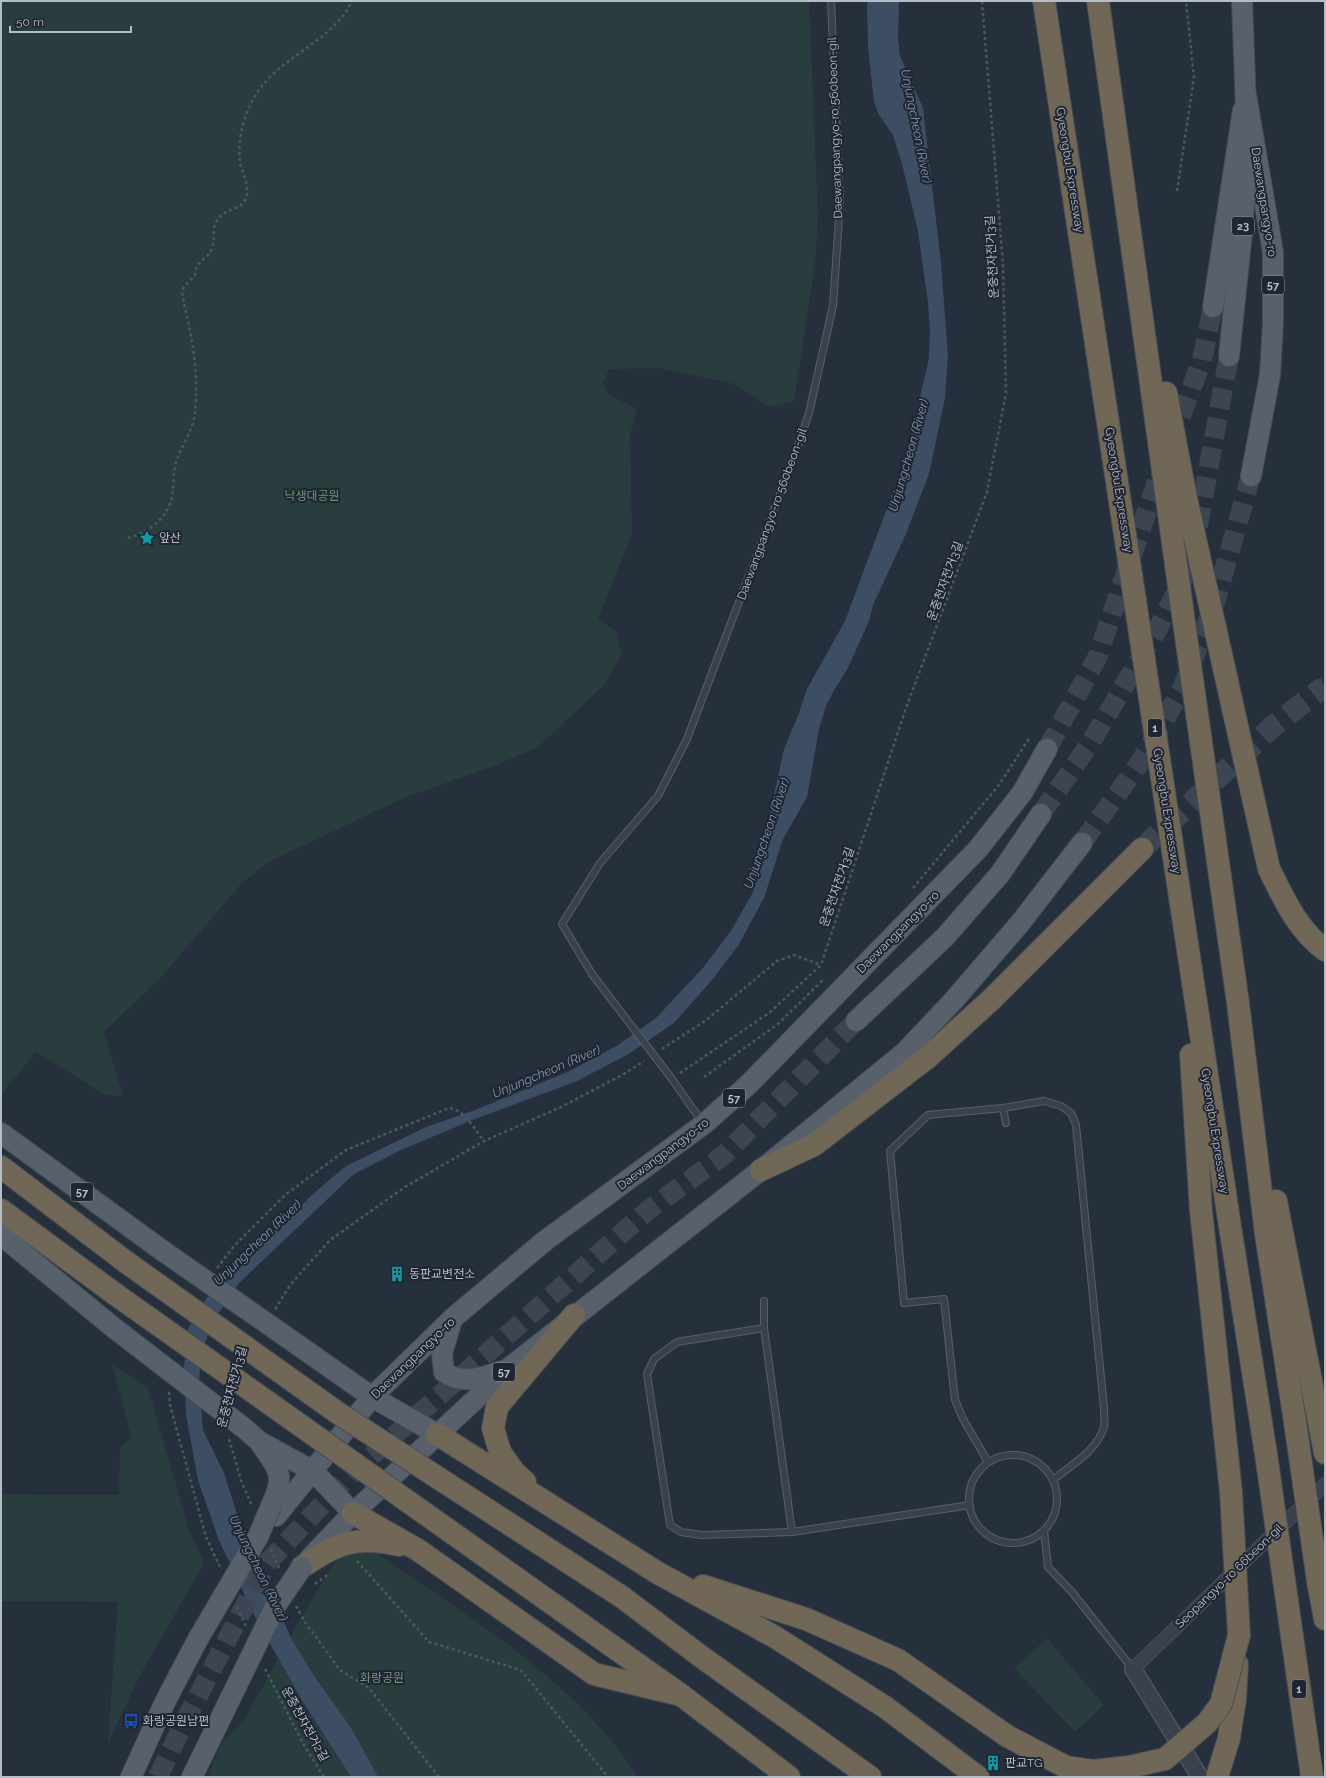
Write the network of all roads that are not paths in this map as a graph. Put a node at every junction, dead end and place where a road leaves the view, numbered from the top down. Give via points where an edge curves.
1 (831, 1) edge
2 (1044, 1) edge
3 (1098, 1) edge
4 (1243, 2) edge
5 (1246, 95) junction
6 (1117, 146) junction
7 (1213, 307) tunnel mouth
8 (1229, 356) tunnel mouth
9 (1251, 476) tunnel mouth
10 (1046, 749) tunnel mouth
11 (1041, 814) tunnel mouth
12 (1082, 843) tunnel mouth
13 (1142, 849) tunnel mouth
14 (1180, 894) junction
15 (1325, 950) edge
16 (1238, 1004) junction
17 (856, 1021) tunnel mouth
18 (1003, 1108) junction
19 (1006, 1123) dead end
20 (704, 1124) junction
21 (1, 1133) edge
22 (1, 1167) edge
23 (761, 1170) junction
24 (1, 1210) edge
25 (1, 1235) edge
26 (764, 1301) dead end
27 (574, 1316) junction
28 (453, 1318) junction
29 (764, 1328) junction
30 (508, 1368) junction
31 (372, 1397) junction
32 (437, 1434) junction
33 (260, 1442) junction
34 (1325, 1454) edge
35 (988, 1462) junction
36 (314, 1471) junction
37 (1053, 1480) junction
38 (1325, 1484) edge
39 (970, 1505) junction
40 (266, 1510) junction
41 (557, 1511) junction
42 (353, 1513) junction
43 (1044, 1530) junction
44 (792, 1532) junction
45 (418, 1550) junction
46 (302, 1567) junction
47 (658, 1572) junction
48 (1325, 1619) edge
49 (1240, 1635) junction
50 (1133, 1669) junction
51 (680, 1695) junction
52 (131, 1777) edge
53 (192, 1777) edge
54 (789, 1777) edge
55 (870, 1777) edge
56 (978, 1777) edge
57 (1200, 1777) edge
58 (1217, 1777) edge
59 (1312, 1777) edge

1 - 20 lane, Daewangpangyo-ro 560beon-gil, bridge via 840,202 833,306 809,413 687,739 658,796 600,863 562,924 592,974
2 - 14 highway, Gyeongbu Expressway / 1
3 - 6 highway
4 - 5 main road
5 - 7 main road, Daewangpangyo-ro
5 - 8 main road, Daewangpangyo-ro / 23 via 1248,166
5 - 9 main road, Daewangpangyo-ro / 57 via 1273,252 1270,375
6 - 15 highway via 1186,498 1268,869 1291,914 1311,939
6 - 16 highway
10 - 20 main road, Daewangpangyo-ro / 57 via 1022,793 978,849 749,1084
11 - 17 main road via 1000,874 945,937
12 - 23 main road, 57 via 1016,928 905,1052
13 - 23 highway via 992,999 928,1057 814,1145
14 - 49 highway, bridge via 1202,1211 1231,1492
14 - 59 highway, Gyeongbu Expressway / 1, bridge via 1266,1454
16 - 34 highway
16 - 48 highway, bridge via 1266,1234
18 - 19 lane
18 - 35 lane via 928,1115 890,1151 904,1303 944,1299 955,1400
18 - 37 lane via 1044,1102 1061,1106 1071,1113 1076,1125 1104,1426 1092,1448
20 - 28 main road, Daewangpangyo-ro / 57 via 546,1240
21 - 31 main road, 57, bridge via 163,1251 275,1319
22 - 55 highway, bridge via 126,1262 338,1414 622,1597 702,1658
23 - 27 main road, 57
24 - 51 highway, bridge via 115,1294
25 - 33 main road, bridge via 237,1433
26 - 29 lane
27 - 30 main road, 57
27 - 41 highway via 497,1407 492,1428 500,1452 514,1472
28 - 30 main road via 442,1353 444,1372 452,1378 476,1380
28 - 31 main road, Daewangpangyo-ro / 57
29 - 44 lane
29 - 44 lane via 677,1342 654,1359 647,1374 670,1525 681,1532 701,1535
30 - 32 main road, 57
31 - 32 main road
31 - 36 main road, Daewangpangyo-ro
32 - 41 highway
32 - 42 main road, 57
33 - 36 main road
33 - 40 main road via 278,1470 280,1487
35 - 37 lane via 1007,1455 1021,1455 1045,1468
35 - 39 lane via 973,1480 969,1495
36 - 40 main road, Daewangpangyo-ro
36 - 42 main road
37 - 43 lane via 1057,1493 1056,1506 1052,1520
38 - 50 street, Seopangyo-ro 66beon-gil
39 - 43 lane via 976,1524 987,1534 1001,1541 1016,1543 1031,1539
39 - 44 lane
40 - 52 main road, bridge via 264,1543 198,1639 164,1702
41 - 47 highway
42 - 45 highway
42 - 46 main road
43 - 50 lane via 1048,1567 1072,1592
45 - 46 highway via 385,1542 349,1542 325,1551
45 - 51 highway via 594,1674
46 - 53 main road, bridge via 276,1605
47 - 49 highway, bridge via 806,1619 898,1660 1007,1736 1066,1768 1093,1771 1130,1768 1165,1759 1207,1723 1221,1704
47 - 56 highway via 775,1637 885,1707
49 - 58 highway, bridge via 1229,1738
50 - 57 street
51 - 54 highway

